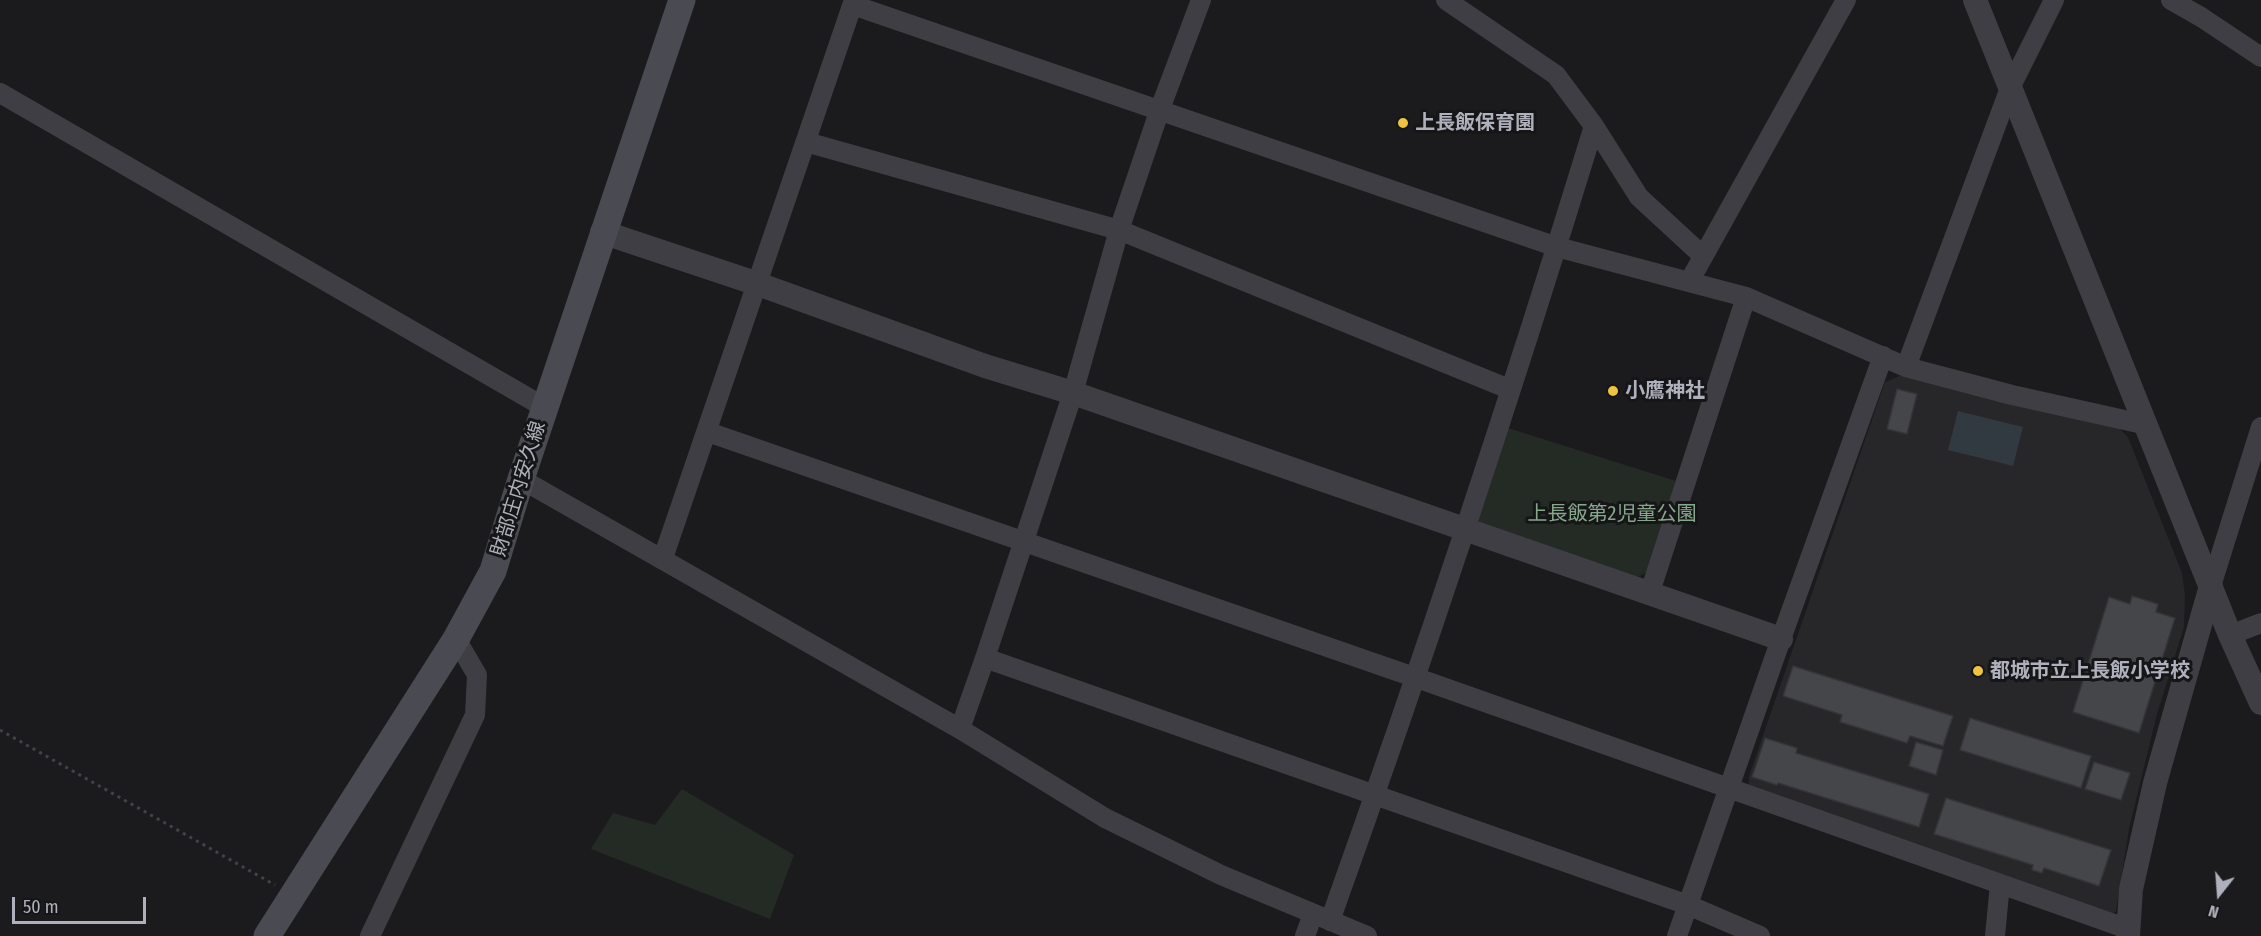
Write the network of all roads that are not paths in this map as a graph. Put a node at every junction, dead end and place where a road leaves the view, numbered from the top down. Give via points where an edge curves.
1 (682, 0) edge
2 (1201, 0) edge
3 (1446, 0) edge
4 (1846, 0) edge
5 (1975, 0) edge
6 (2054, 0) edge
7 (2171, 0) edge
8 (854, 2) edge
9 (2261, 57) edge
10 (2010, 87) junction
11 (0, 93) edge
12 (1160, 109) junction
13 (1594, 126) junction
14 (806, 142) junction
15 (1119, 230) junction
16 (602, 232) junction
17 (1557, 247) junction
18 (1703, 256) junction
19 (1689, 282) junction
20 (758, 284) junction
21 (1746, 297) junction
22 (1883, 357) junction
23 (1906, 367) junction
24 (1509, 389) junction
25 (1073, 393) junction
26 (544, 407) junction
27 (2147, 425) junction
28 (2261, 428) edge
29 (708, 432) junction
30 (521, 479) junction
31 (1465, 530) junction
32 (1023, 542) junction
33 (663, 558) junction
34 (2211, 586) junction
35 (1649, 595) junction
36 (2261, 623) edge
37 (2230, 635) junction
38 (456, 639) junction
39 (1781, 639) junction
40 (985, 658) junction
41 (1414, 676) junction
42 (2261, 704) edge
43 (960, 729) junction
44 (1730, 788) junction
45 (1375, 794) junction
46 (2000, 884) junction
47 (1688, 905) junction
48 (1322, 917) junction
49 (2128, 933) edge
50 (267, 936) edge
51 (370, 936) edge
52 (1305, 936) edge
53 (1367, 936) edge
54 (1677, 936) edge
55 (1760, 936) edge
56 (1995, 936) edge

1 - 16 main road, 財部庄内安久線
2 - 12 street
3 - 13 street via 1556,75
4 - 18 street
5 - 10 street
6 - 10 street
7 - 9 street
8 - 12 street
8 - 14 street
10 - 23 street
10 - 27 street
11 - 26 street
12 - 15 street
12 - 17 street
13 - 17 street
13 - 18 street via 1639,198
14 - 15 street
14 - 20 street
15 - 24 street
15 - 25 street
16 - 20 street
16 - 26 main road, 財部庄内安久線
17 - 19 street
17 - 24 street
18 - 19 street
19 - 21 street
20 - 25 street via 985,366
20 - 29 street
21 - 22 street
21 - 35 street
22 - 23 street
22 - 39 street
23 - 27 street
24 - 31 street
25 - 31 street
25 - 32 street
26 - 30 main road, 財部庄内安久線
27 - 34 street
28 - 34 street
29 - 32 street
29 - 33 street
30 - 33 street
30 - 38 main road, 財部庄内安久線 via 493,571
31 - 35 street
31 - 41 street
32 - 40 street
32 - 41 street
33 - 43 street
34 - 37 street
34 - 49 street via 2155,783 2131,889
35 - 39 street
36 - 37 street
37 - 42 street
38 - 50 main road, 財部庄内安久線
38 - 51 street via 477,675 474,715
39 - 44 street
40 - 43 street
40 - 45 street
41 - 44 street
41 - 45 street
43 - 48 street via 1105,818 1221,875
44 - 46 street
44 - 47 street
45 - 47 street
45 - 48 street
46 - 49 street
46 - 56 street
47 - 54 street
47 - 55 street
48 - 52 street
48 - 53 street

